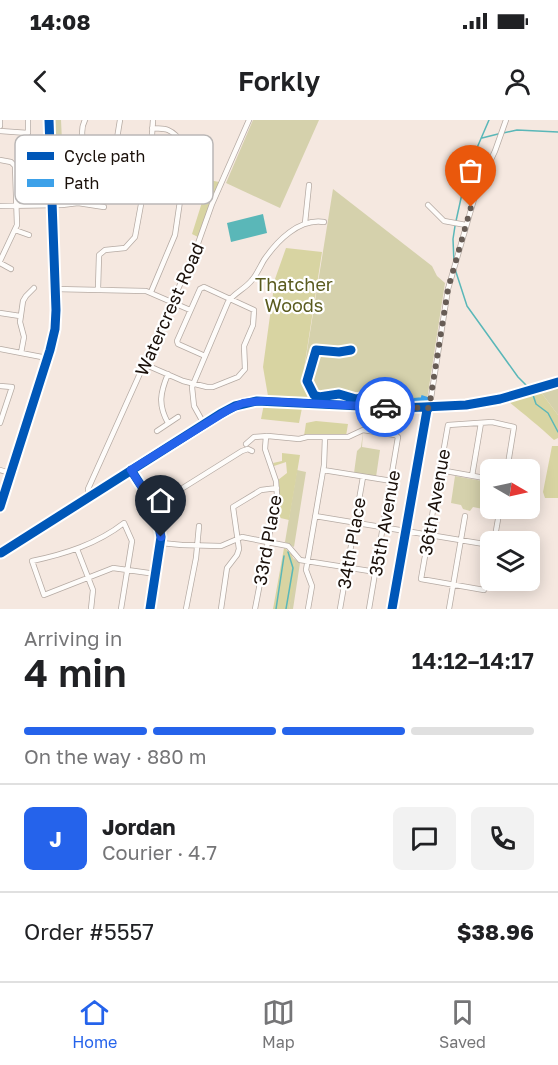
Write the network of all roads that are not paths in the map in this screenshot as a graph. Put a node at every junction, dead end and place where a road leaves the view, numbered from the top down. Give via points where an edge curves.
1 (0, 120) edge
2 (28, 120) edge
3 (49, 120) edge
4 (85, 120) edge
5 (120, 120) edge
6 (153, 120) edge
7 (249, 120) edge
8 (506, 120) edge
9 (0, 126) edge
10 (153, 128) junction
11 (0, 131) edge
12 (49, 135) edge
13 (82, 135) edge
14 (118, 135) edge
15 (152, 135) edge
16 (175, 135) edge
17 (0, 160) edge
18 (15, 178) edge
19 (309, 185) dead end
20 (213, 202) edge
21 (64, 204) edge
22 (84, 204) edge
23 (142, 204) edge
24 (180, 204) edge
25 (212, 204) edge
26 (17, 205) junction
27 (51, 205) junction
28 (428, 205) dead end
29 (0, 206) edge
30 (104, 207) dead end
31 (324, 222) dead end
32 (305, 223) junction
33 (466, 225) junction
34 (15, 230) junction
35 (29, 235) dead end
36 (3, 249) edge
37 (0, 262) edge
38 (10, 269) dead end
39 (34, 288) dead end
40 (55, 289) junction
41 (98, 289) junction
42 (151, 292) junction
43 (230, 298) junction
44 (172, 301) junction
45 (190, 310) junction
46 (0, 313) edge
47 (21, 316) junction
48 (0, 349) edge
49 (21, 353) junction
50 (205, 356) junction
51 (47, 358) junction
52 (144, 364) junction
53 (168, 374) junction
54 (558, 382) edge
55 (192, 384) junction
56 (0, 386) edge
57 (429, 408) junction
58 (178, 417) dead end
59 (0, 423) edge
60 (168, 423) junction
61 (481, 423) junction
62 (204, 424) junction
63 (157, 431) dead end
64 (266, 436) junction
65 (325, 437) junction
66 (246, 444) dead end
67 (252, 451) dead end
68 (509, 459) edge
69 (0, 470) edge
70 (131, 470) junction
71 (323, 470) junction
72 (440, 470) junction
73 (10, 473) junction
74 (472, 476) junction
75 (363, 477) junction
76 (480, 477) edge
77 (392, 481) junction
78 (277, 488) junction
79 (88, 497) junction
80 (149, 498) junction
81 (0, 507) edge
82 (315, 516) junction
83 (465, 516) dead end
84 (355, 522) junction
85 (199, 526) dead end
86 (384, 526) junction
87 (408, 530) junction
88 (429, 534) junction
89 (237, 538) junction
90 (461, 540) junction
91 (268, 542) junction
92 (161, 543) junction
93 (480, 543) edge
94 (197, 545) junction
95 (77, 549) junction
96 (0, 553) edge
97 (308, 561) junction
98 (347, 568) junction
99 (127, 570) junction
100 (375, 572) junction
101 (156, 574) junction
102 (88, 578) junction
103 (453, 585) junction
104 (480, 589) edge
105 (308, 608) edge
106 (92, 609) edge
107 (121, 609) edge
108 (150, 609) edge
109 (186, 609) edge
110 (221, 609) edge
111 (255, 609) edge
112 (315, 609) edge
113 (340, 609) edge
114 (369, 609) edge
115 (394, 609) edge
116 (449, 609) edge

1 - 9 street
2 - 11 street via 28,134
3 - 12 main road
4 - 13 street
5 - 14 street
6 - 10 street
7 - 20 street, Watercrest Road
8 - 33 street
10 - 15 street
10 - 16 street via 166,129
17 - 18 street via 14,164
19 - 32 street
21 - 27 street
22 - 30 street
23 - 41 street via 132,243 99,255
24 - 42 street via 175,235
25 - 44 street, Watercrest Road
26 - 27 street
26 - 29 street
26 - 34 street
27 - 40 main road
28 - 33 street via 444,221
31 - 32 street
32 - 43 street via 288,233 266,257 251,282
33 - 57 street via 448,289
34 - 35 street
34 - 36 street
36 - 37 street
37 - 38 street
39 - 47 street via 24,298
40 - 41 street
40 - 51 main road via 55,329
41 - 42 street
42 - 44 street
43 - 45 street via 202,287
43 - 50 street
43 - 55 street via 255,312 244,346 243,372 213,387
44 - 45 street
44 - 52 street, Watercrest Road
45 - 50 street via 177,343
46 - 47 street
47 - 49 street
48 - 49 street
49 - 51 street
50 - 55 street
51 - 73 main road
52 - 53 street
52 - 79 street, Watercrest Road via 88,489
53 - 55 street
53 - 60 street via 160,403
54 - 57 street via 492,401
55 - 62 street via 192,401
56 - 59 street via 12,387
57 - 62 street via 256,401 235,406
57 - 87 street
58 - 60 street
60 - 63 street
61 - 68 street via 514,427
61 - 72 street, 36th Avenue via 448,425
61 - 74 street
62 - 70 street
64 - 65 street
64 - 66 street via 254,437
64 - 78 street, 33rd Place via 265,448
65 - 71 street
65 - 77 street, 35th Avenue via 349,437 364,430 395,435 398,437
67 - 80 street via 244,450 178,491
69 - 73 street
70 - 79 street
70 - 80 street
71 - 75 street
71 - 82 street
72 - 74 street
72 - 88 street, 36th Avenue
73 - 81 main road
74 - 76 street
75 - 77 street
75 - 84 street, 34th Place
77 - 86 street, 35th Avenue
78 - 89 street via 261,490 233,507
78 - 91 street, 33rd Place
79 - 96 street
80 - 92 street via 157,513
82 - 84 street
82 - 97 street
83 - 90 street
84 - 86 street
84 - 98 street, 34th Place
85 - 94 street
86 - 87 street
86 - 100 street, 35th Avenue
87 - 88 street
87 - 115 street
88 - 90 street
88 - 103 street, 36th Avenue via 421,579
89 - 91 street
89 - 94 street via 221,546
89 - 110 street via 238,552 227,568
90 - 93 street
90 - 103 street
91 - 97 street via 288,546 298,559
91 - 111 street, 33rd Place
92 - 94 street
92 - 101 street
94 - 109 street
95 - 99 street via 124,523 132,541
95 - 102 street
95 - 102 street via 32,561 44,595
97 - 98 street
97 - 105 street via 306,574 312,586
98 - 100 street
98 - 113 street, 34th Place
99 - 101 street
99 - 102 street via 110,569
99 - 107 street
100 - 114 street, 35th Avenue
101 - 108 street
102 - 106 street via 94,593
103 - 104 street
103 - 116 street
105 - 112 street

